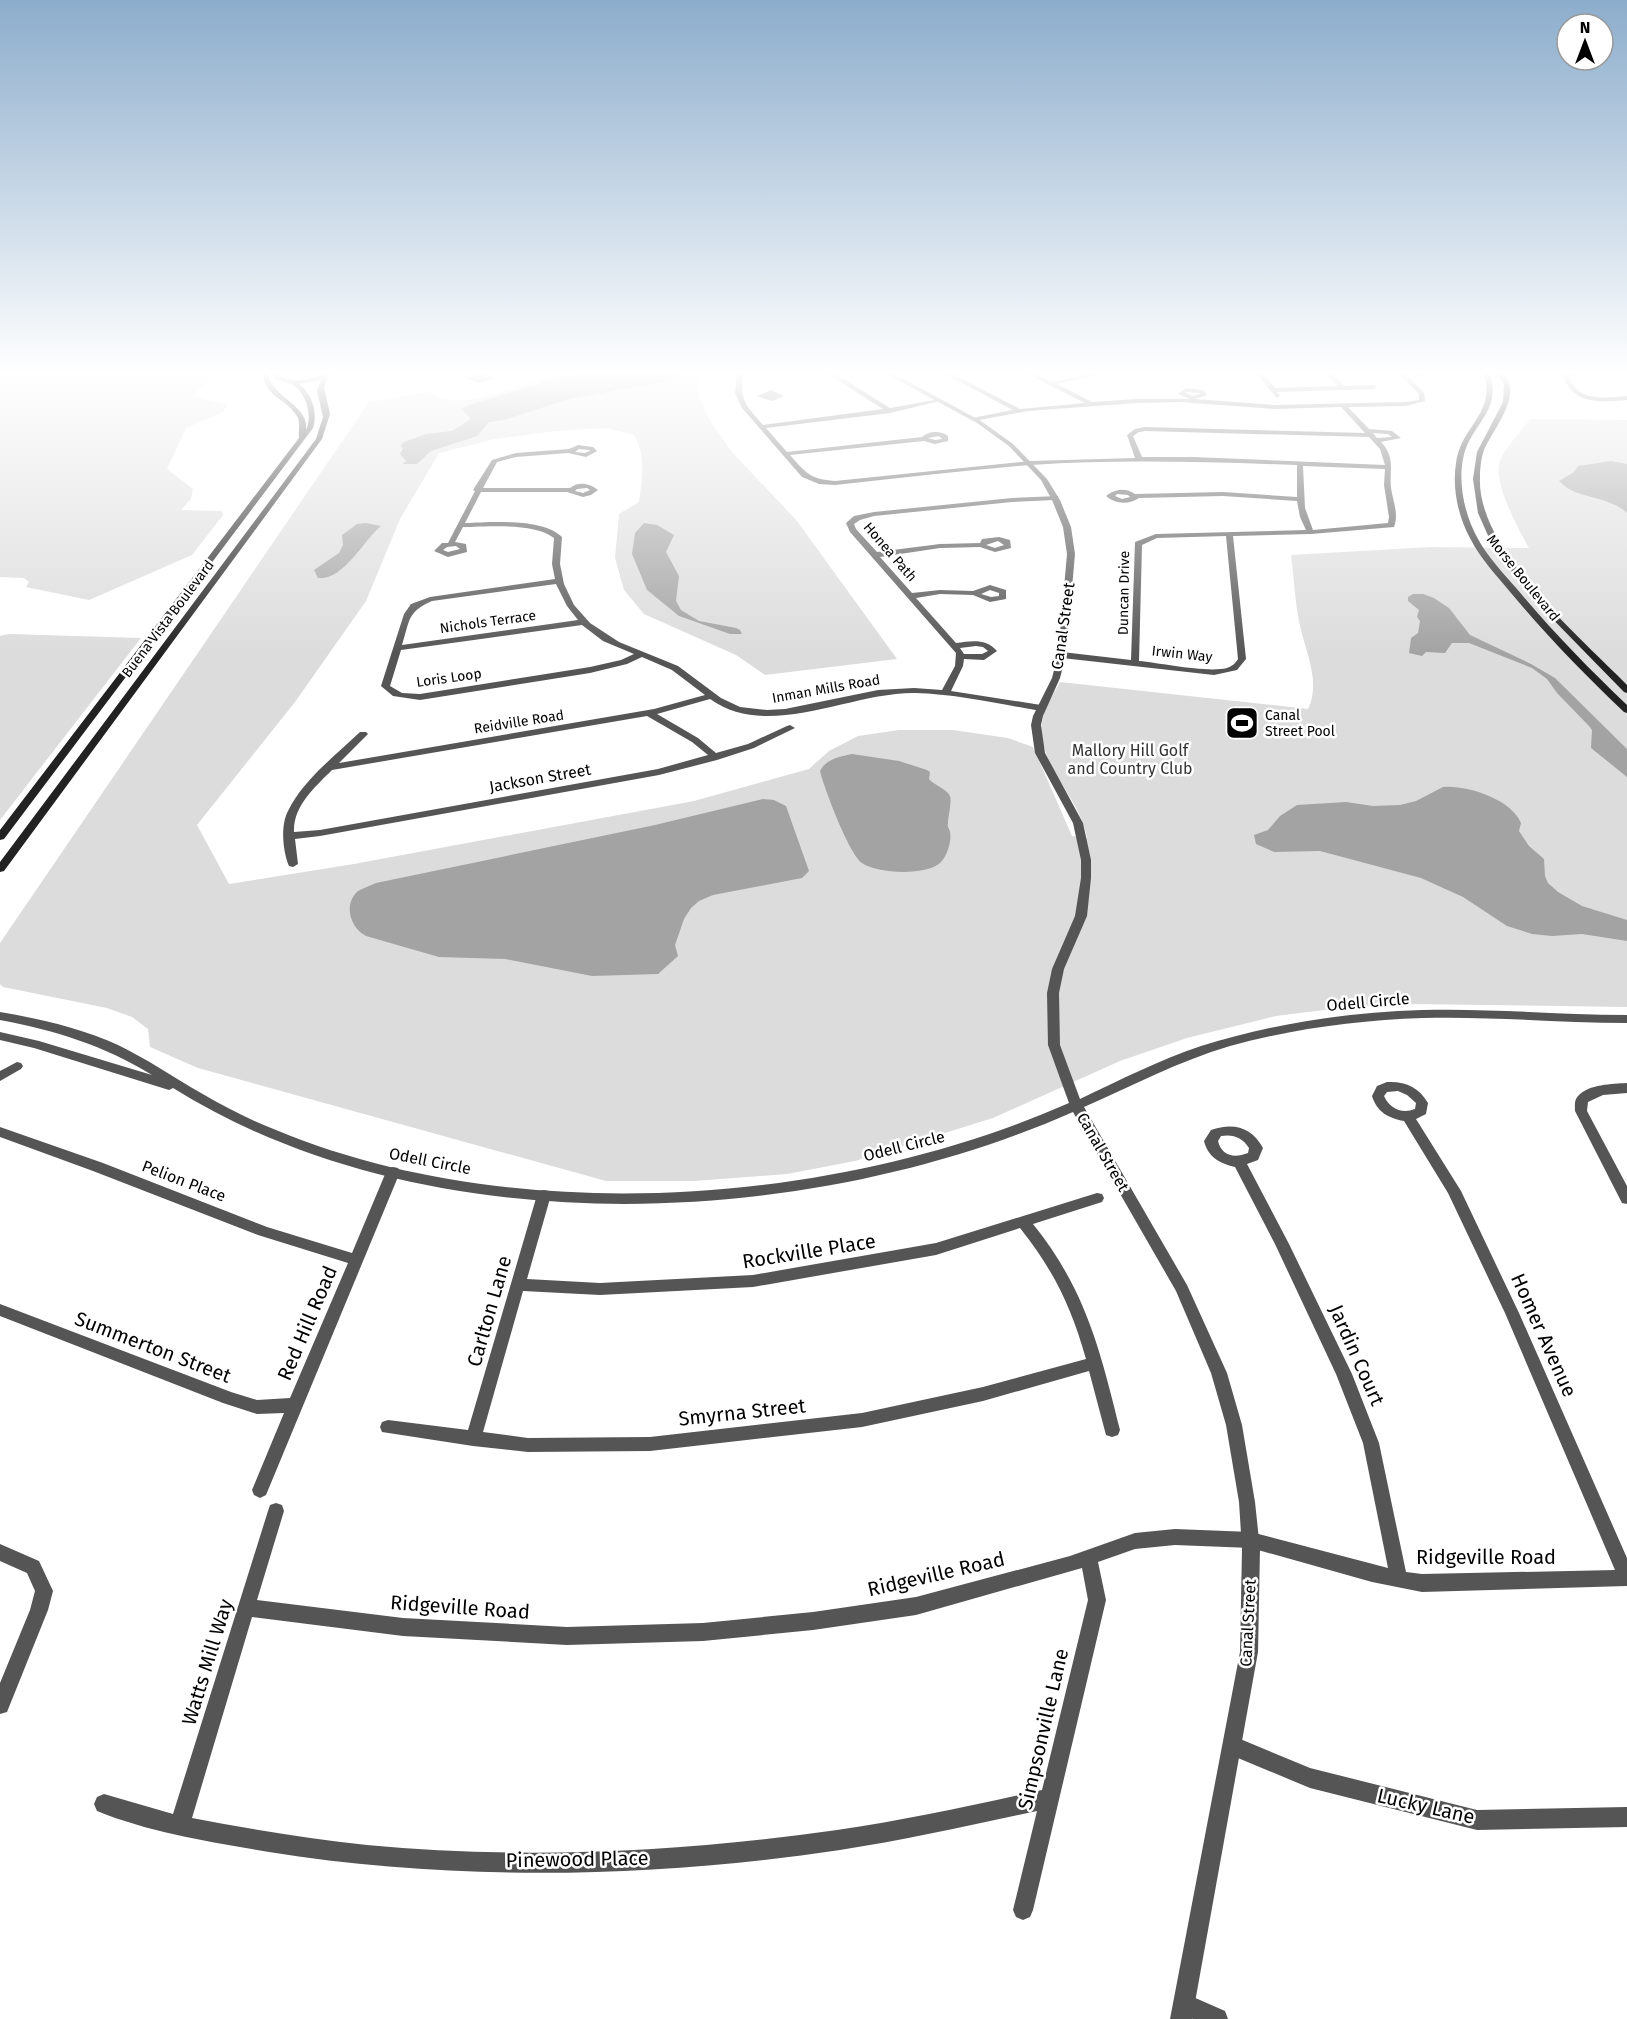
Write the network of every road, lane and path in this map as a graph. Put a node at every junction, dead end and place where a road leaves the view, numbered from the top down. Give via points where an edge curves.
1 (282, 465) edge
2 (300, 465) edge
3 (490, 465) edge
4 (796, 465) edge
5 (1007, 465) edge
6 (1032, 465) edge
7 (1300, 465) edge
8 (1336, 465) edge
9 (1460, 465) edge
10 (1478, 465) edge
11 (1389, 467) joint
12 (477, 490) junction
13 (570, 490) dead end
14 (1135, 496) dead end
15 (1055, 498) junction
16 (1300, 499) junction
17 (459, 525) junction
18 (1311, 532) junction
19 (1229, 534) junction
20 (450, 544) dead end
21 (982, 545) dead end
22 (875, 555) junction
23 (559, 581) junction
24 (976, 593) dead end
25 (910, 596) junction
26 (584, 622) junction
27 (955, 646) junction
28 (396, 648) junction
29 (642, 654) junction
30 (1062, 655) junction
31 (960, 656) junction
32 (1135, 663) junction
33 (1627, 690) edge
34 (945, 693) junction
35 (711, 696) junction
36 (1041, 708) junction
37 (1627, 710) edge
38 (649, 713) junction
39 (790, 728) dead end
40 (363, 734) dead end
41 (714, 758) junction
42 (331, 767) junction
43 (290, 836) junction
44 (0, 837) edge
45 (293, 864) dead end
46 (0, 869) edge
47 (0, 1016) edge
48 (1627, 1019) edge
49 (0, 1036) edge
50 (17, 1066) dead end
51 (0, 1077) edge
52 (1627, 1088) edge
53 (185, 1090) junction
54 (1076, 1105) junction
55 (1408, 1116) dead end
56 (0, 1132) edge
57 (1239, 1162) dead end
58 (393, 1172) junction
59 (544, 1195) junction
60 (1097, 1198) dead end
61 (1627, 1199) edge
62 (1023, 1222) junction
63 (356, 1260) junction
64 (518, 1285) junction
65 (0, 1310) edge
66 (1095, 1363) junction
67 (295, 1405) junction
68 (388, 1427) dead end
69 (1112, 1430) dead end
70 (473, 1439) junction
71 (260, 1490) dead end
72 (276, 1511) dead end
73 (1251, 1540) junction
74 (0, 1552) edge
75 (1089, 1558) junction
76 (1399, 1578) junction
77 (1627, 1578) edge
78 (247, 1608) junction
79 (0, 1705) edge
80 (1233, 1746) junction
81 (1050, 1798) junction
82 (104, 1804) dead end
83 (1627, 1817) edge
84 (180, 1826) junction
85 (1023, 1910) dead end
86 (1183, 2012) edge
87 (1217, 2019) edge

1 - 44 main road, Buena Vista Boulevard
2 - 46 main road, Buena Vista Boulevard
3 - 12 street
4 - 5 street via 808,478 827,483
6 - 15 street, Canal Street
7 - 16 street
8 - 11 street
9 - 37 main road, Morse Boulevard via 1461,505 1473,537 1532,613
10 - 33 main road, Morse Boulevard via 1476,479 1482,513 1498,549 1538,599
11 - 18 street, Duncan Drive via 1391,525
12 - 13 street
12 - 17 street
14 - 16 street via 1223,494
15 - 22 street, Honea Path via 857,518 850,527
15 - 30 street, Canal Street via 1067,527 1071,554
16 - 18 street
17 - 20 street
17 - 23 street, Inman Mills Road via 555,532
18 - 19 street, Duncan Drive
19 - 32 street, Duncan Drive via 1156,536 1138,544
19 - 32 street, Irwin Way via 1240,664 1214,672
21 - 22 street via 939,546
22 - 25 street, Honea Path
23 - 26 street, Inman Mills Road
23 - 28 street, Loris Loop via 421,602 408,614
24 - 25 street
25 - 27 street, Honea Path
26 - 28 street, Nichols Terrace
26 - 29 street, Inman Mills Road via 608,641
27 - 31 street, Honea Path
27 - 31 street via 979,643 993,651 984,657
28 - 29 street, Loris Loop via 385,686 397,695 409,697 590,670
29 - 35 street, Inman Mills Road via 673,666
30 - 32 street, Irwin Way
30 - 36 street, Canal Street
31 - 34 street
34 - 35 street, Inman Mills Road via 897,691 759,714 734,709
34 - 36 street, Inman Mills Road
35 - 38 street, Reidville Road
36 - 54 street, Canal Street via 1036,725 1040,753 1078,823 1086,860 1081,916 1058,969 1053,993 1054,1045
38 - 41 street via 706,745
38 - 42 street, Reidville Road
39 - 41 street, Jackson Street
40 - 42 street
41 - 43 street, Jackson Street via 620,780
42 - 43 street via 292,811
43 - 45 street
47 - 53 street, Odell Circle via 83,1035 127,1054
48 - 54 street, Odell Circle via 1425,1014 1322,1023 1238,1040 1187,1056
49 - 53 street, Odell Circle
50 - 51 street
52 - 61 street via 1589,1094 1582,1100 1581,1111
53 - 58 street, Odell Circle via 273,1134
54 - 59 street, Odell Circle via 946,1153 896,1167 789,1187 712,1195
54 - 73 street, Canal Street via 1182,1289 1219,1373 1234,1425
55 - 77 street, Homer Avenue via 1454,1191 1512,1313
56 - 63 street, Pelion Place via 263,1231
57 - 76 street, Jardin Court via 1344,1374 1368,1433
58 - 59 street, Odell Circle
58 - 63 street, Red Hill Road
59 - 64 street, Carlton Lane
60 - 62 street, Rockville Place
62 - 64 street, Rockville Place via 936,1249 753,1281 600,1289
62 - 66 street via 1044,1247 1069,1289
63 - 67 street, Red Hill Road
64 - 70 street, Carlton Lane
65 - 67 street, Summerton Street via 229,1398 257,1407
66 - 69 street
66 - 70 street, Smyrna Street via 983,1394 862,1420 650,1444 528,1445
67 - 71 street, Red Hill Road
68 - 70 street, Smyrna Street
72 - 78 street, Watts Mill Way
73 - 75 street, Ridgeville Road via 1175,1537 1135,1541
73 - 76 street, Ridgeville Road
73 - 80 street, Canal Street via 1249,1652
74 - 79 street via 33,1567 44,1591
75 - 78 street, Ridgeville Road via 916,1606 703,1632 555,1635 403,1627
75 - 81 street, Simpsonville Lane via 1097,1600
76 - 77 street, Ridgeville Road via 1422,1583
78 - 84 street, Watts Mill Way
80 - 83 street, Lucky Lane via 1310,1778 1477,1820
80 - 86 street, Canal Street
81 - 84 street, Pinewood Place via 811,1844 644,1860 391,1857
81 - 85 street, Simpsonville Lane
82 - 84 street, Pinewood Place
86 - 87 street

